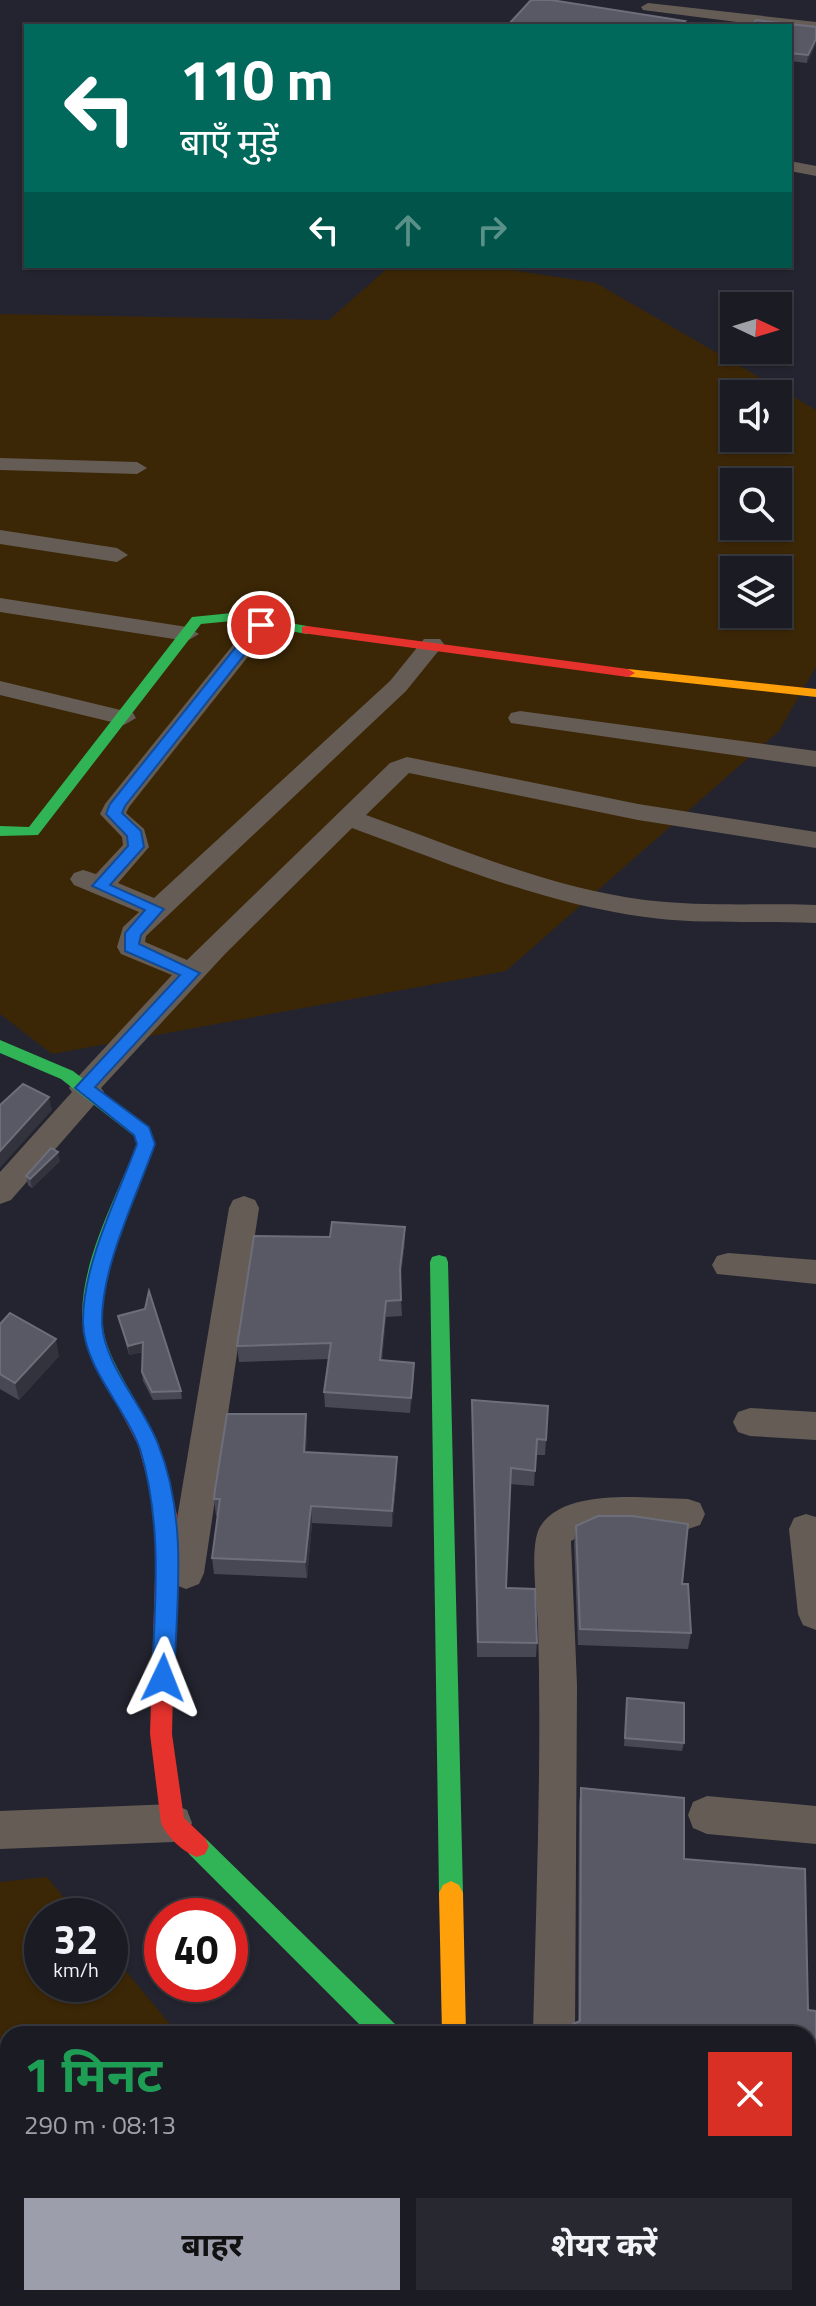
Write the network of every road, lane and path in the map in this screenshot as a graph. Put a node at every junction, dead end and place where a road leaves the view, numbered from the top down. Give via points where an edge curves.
1 (648, 8) edge
2 (789, 24) edge
3 (792, 24) edge
4 (816, 27) edge
5 (792, 166) edge
6 (816, 171) edge
7 (0, 464) edge
8 (137, 468) dead end
9 (0, 537) edge
10 (117, 555) dead end
11 (0, 605) edge
12 (261, 625) junction
13 (187, 634) junction
14 (432, 644) junction
15 (816, 693) edge
16 (6, 696) edge
17 (124, 718) junction
18 (520, 718) dead end
19 (816, 759) edge
20 (350, 818) junction
21 (0, 831) edge
22 (816, 840) edge
23 (156, 909) junction
24 (816, 914) edge
25 (192, 973) junction
26 (0, 1046) edge
27 (86, 1090) junction
28 (0, 1192) edge
29 (244, 1208) dead end
30 (439, 1262) dead end
31 (728, 1265) dead end
32 (816, 1272) edge
33 (750, 1422) dead end
34 (816, 1426) edge
35 (688, 1514) dead end
36 (806, 1529) dead end
37 (816, 1614) edge
38 (161, 1734) junction
39 (707, 1815) dead end
40 (173, 1823) junction
41 (816, 1825) edge
42 (0, 1830) edge
43 (379, 2026) edge
44 (454, 2026) edge
45 (554, 2026) edge

1 - 2 street
3 - 4 street
5 - 6 street
7 - 8 street
9 - 10 street
11 - 13 street
12 - 13 street via 210,616 197,620
12 - 14 street
12 - 23 street via 113,814 135,835 136,847 90,882
13 - 17 street
14 - 15 street
14 - 23 street via 398,686
16 - 17 street
17 - 21 street via 33,832
18 - 19 street
20 - 22 street via 399,768 412,765 638,812
20 - 24 street via 533,883 624,905
20 - 25 street
23 - 25 street via 133,933 131,947
25 - 27 street
26 - 27 street via 67,1075
27 - 28 street
27 - 38 street via 142,1132 146,1144 93,1291 93,1327 100,1353 148,1444 167,1515
29 - 38 street
30 - 44 street
31 - 32 street
33 - 34 street
35 - 45 street via 587,1514 559,1525 553,1536 558,1685
36 - 37 street
38 - 40 street
39 - 41 street
40 - 42 street
40 - 43 street

